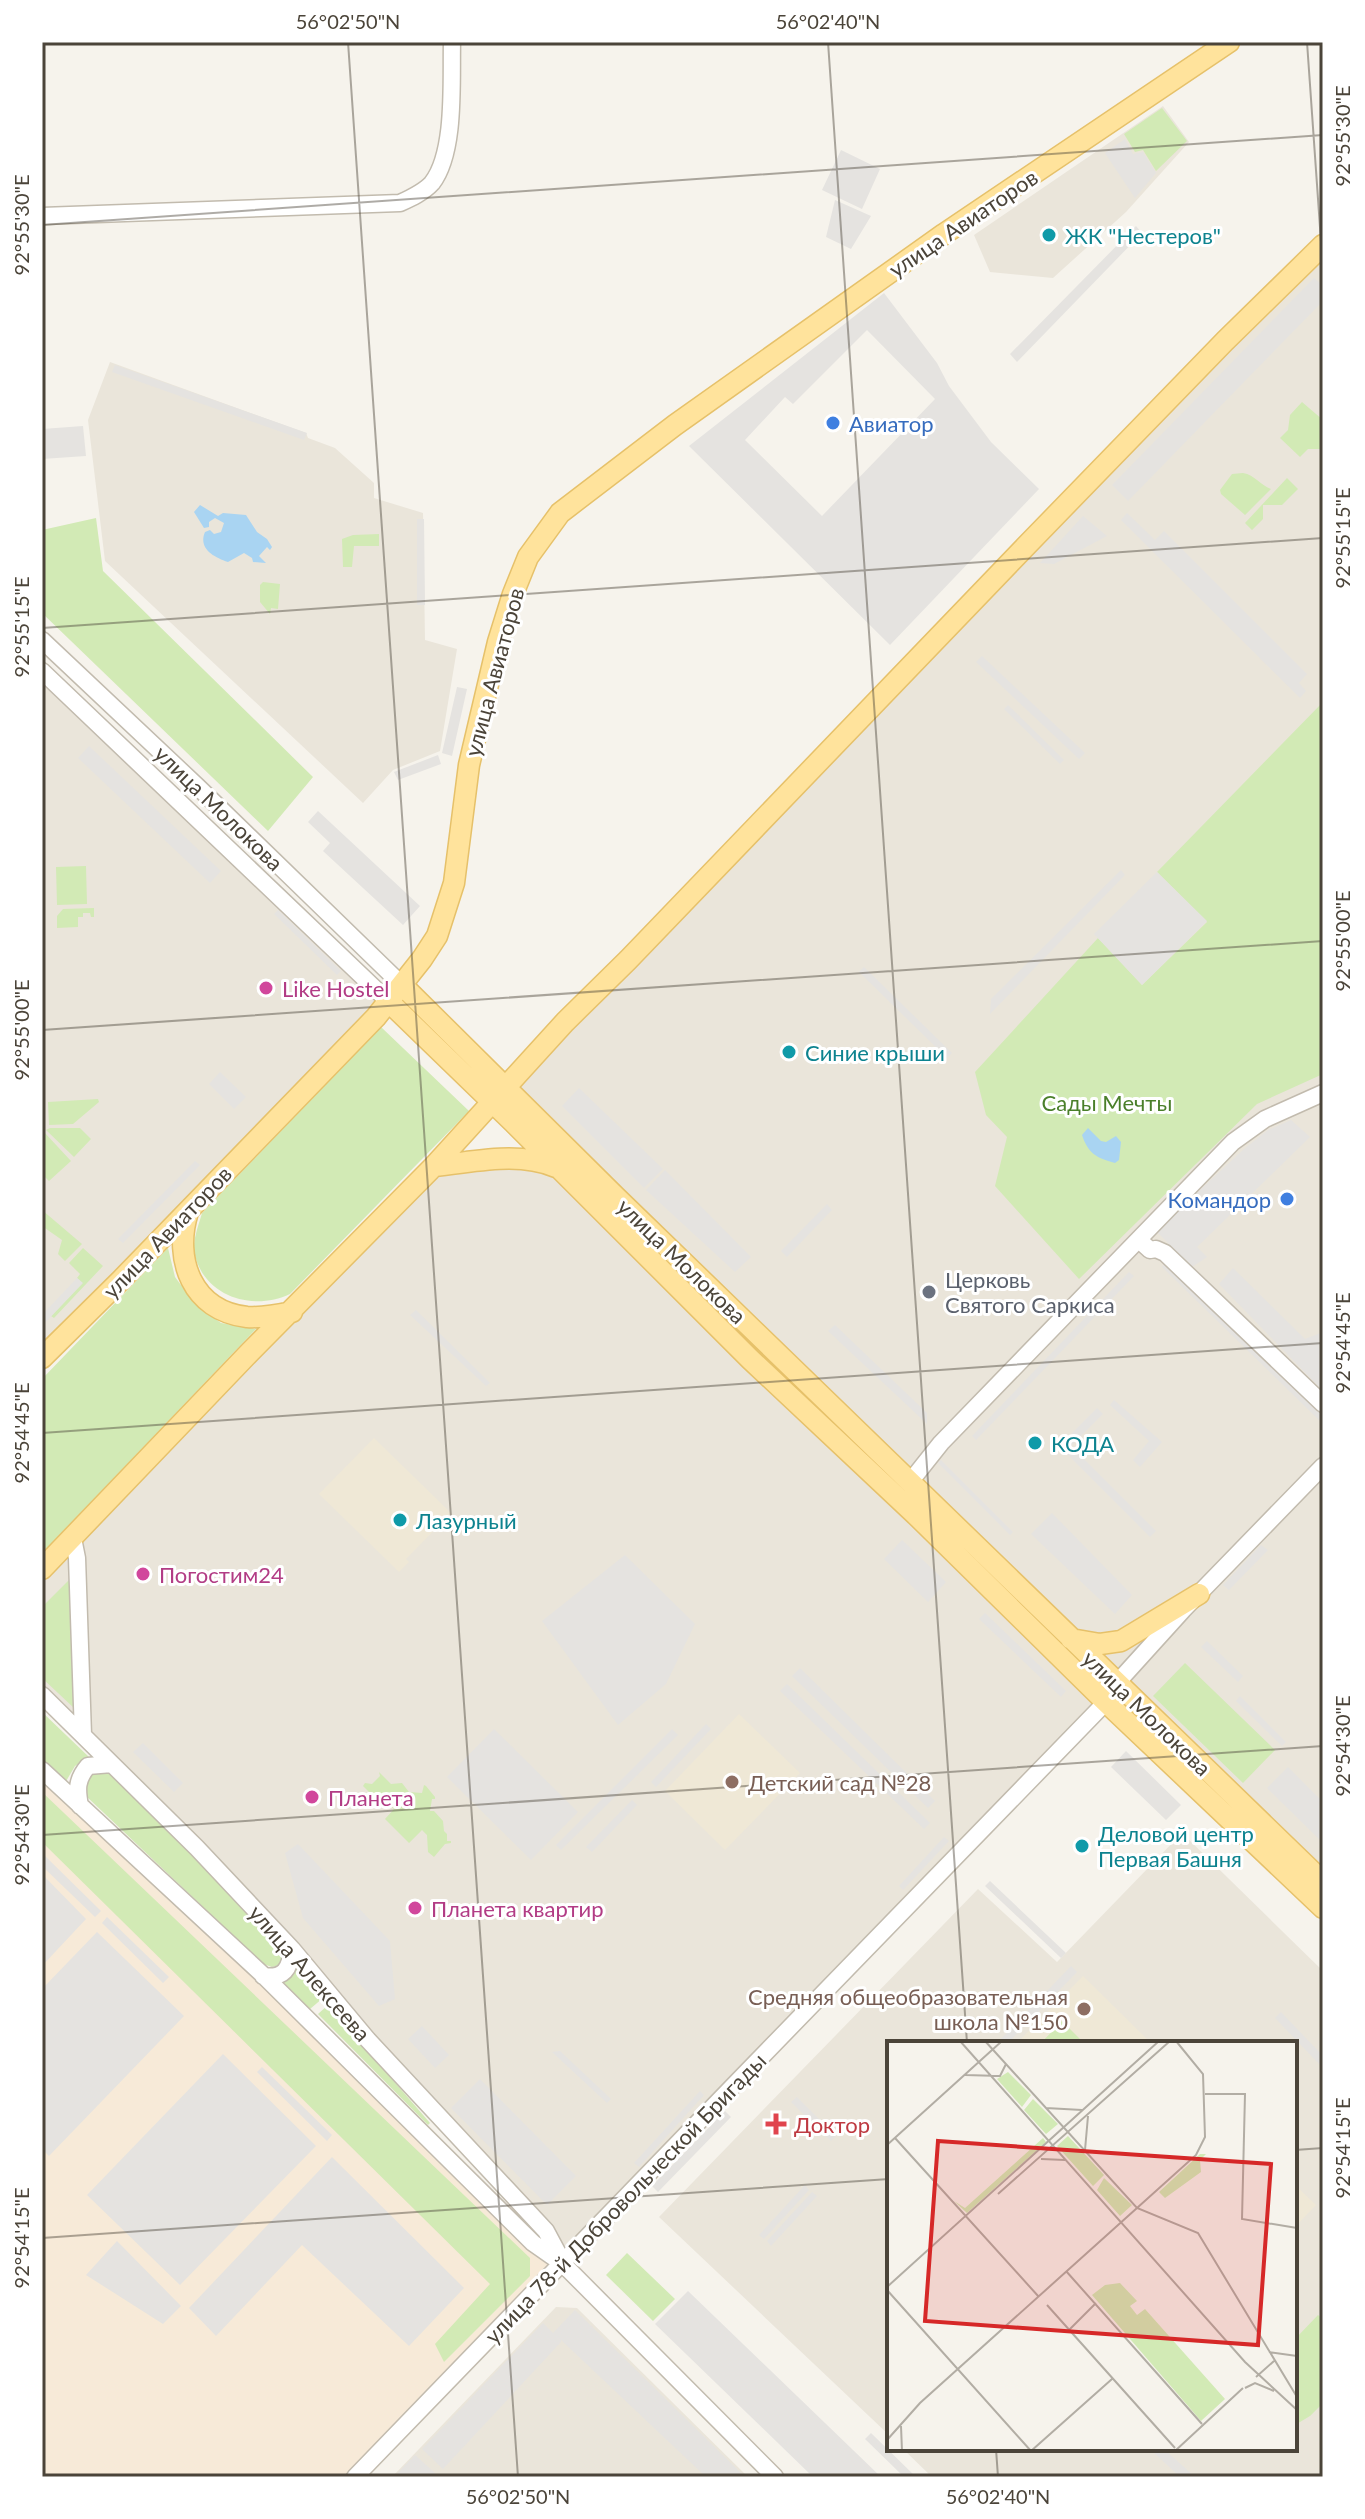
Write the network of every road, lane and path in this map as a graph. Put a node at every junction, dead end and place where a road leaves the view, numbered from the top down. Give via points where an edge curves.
1 (452, 42) edge
2 (1229, 42) edge
3 (42, 216) edge
4 (1323, 245) edge
5 (42, 640) edge
6 (42, 671) edge
7 (402, 985) junction
8 (388, 1001) junction
9 (1323, 1093) edge
10 (500, 1095) junction
11 (434, 1166) junction
12 (560, 1169) junction
13 (188, 1212) junction
14 (1144, 1245) junction
15 (292, 1312) junction
16 (42, 1358) edge
17 (1323, 1404) edge
18 (1323, 1466) edge
19 (910, 1482) junction
20 (73, 1538) junction
21 (42, 1569) edge
22 (1199, 1594) junction
23 (1071, 1639) junction
24 (1111, 1693) junction
25 (42, 1695) edge
26 (83, 1735) junction
27 (112, 1764) junction
28 (42, 1770) edge
29 (80, 1806) junction
30 (1323, 1882) edge
31 (1323, 1908) edge
32 (292, 1949) junction
33 (263, 1976) junction
34 (563, 2264) junction
35 (355, 2477) edge
36 (775, 2477) edge

1 - 3 street via 442,166 431,184 400,203
2 - 7 main road, улица Авиаторов via 944,234 560,513 528,557 513,594 469,765 454,883 437,936
4 - 10 main road via 565,1022
5 - 7 street, улица Молокова
6 - 8 street, улица Молокова
7 - 8 main road, улица Авиаторов
7 - 10 main road, улица Молокова
8 - 10 main road, улица Молокова
8 - 13 main road, улица Авиаторов
9 - 14 street via 1265,1119 1233,1142
10 - 11 main road
10 - 12 main road, улица Молокова
10 - 19 main road, улица Молокова via 626,1207
11 - 12 main road via 515,1158 537,1159
11 - 15 main road
12 - 24 main road, улица Молокова via 750,1359
13 - 15 main road via 183,1249 187,1274 201,1294 219,1309 247,1317
13 - 16 main road, улица Авиаторов
14 - 17 street via 1165,1253
14 - 19 street via 941,1443
15 - 20 main road
18 - 22 street, улица 78-й Добровольческой Бригады
19 - 23 main road, улица Молокова
20 - 21 main road
20 - 26 street
22 - 23 main road via 1121,1641
22 - 24 street, улица 78-й Добровольческой Бригады
23 - 24 main road, улица Молокова
24 - 30 main road, улица Молокова
24 - 31 main road, улица Молокова
24 - 34 street, улица 78-й Добровольческой Бригады
25 - 26 street, улица Алексеева
26 - 27 street, улица Алексеева
27 - 29 street via 88,1766 83,1772 78,1780
27 - 32 street, улица Алексеева
28 - 29 street, улица Алексеева
29 - 33 street, улица Алексеева
32 - 33 street via 283,1974
32 - 34 street, улица Алексеева via 368,2040 546,2231
33 - 34 street, улица Алексеева via 533,2243
34 - 35 street, улица 78-й Добровольческой Бригады
34 - 36 street, улица Алексеева

